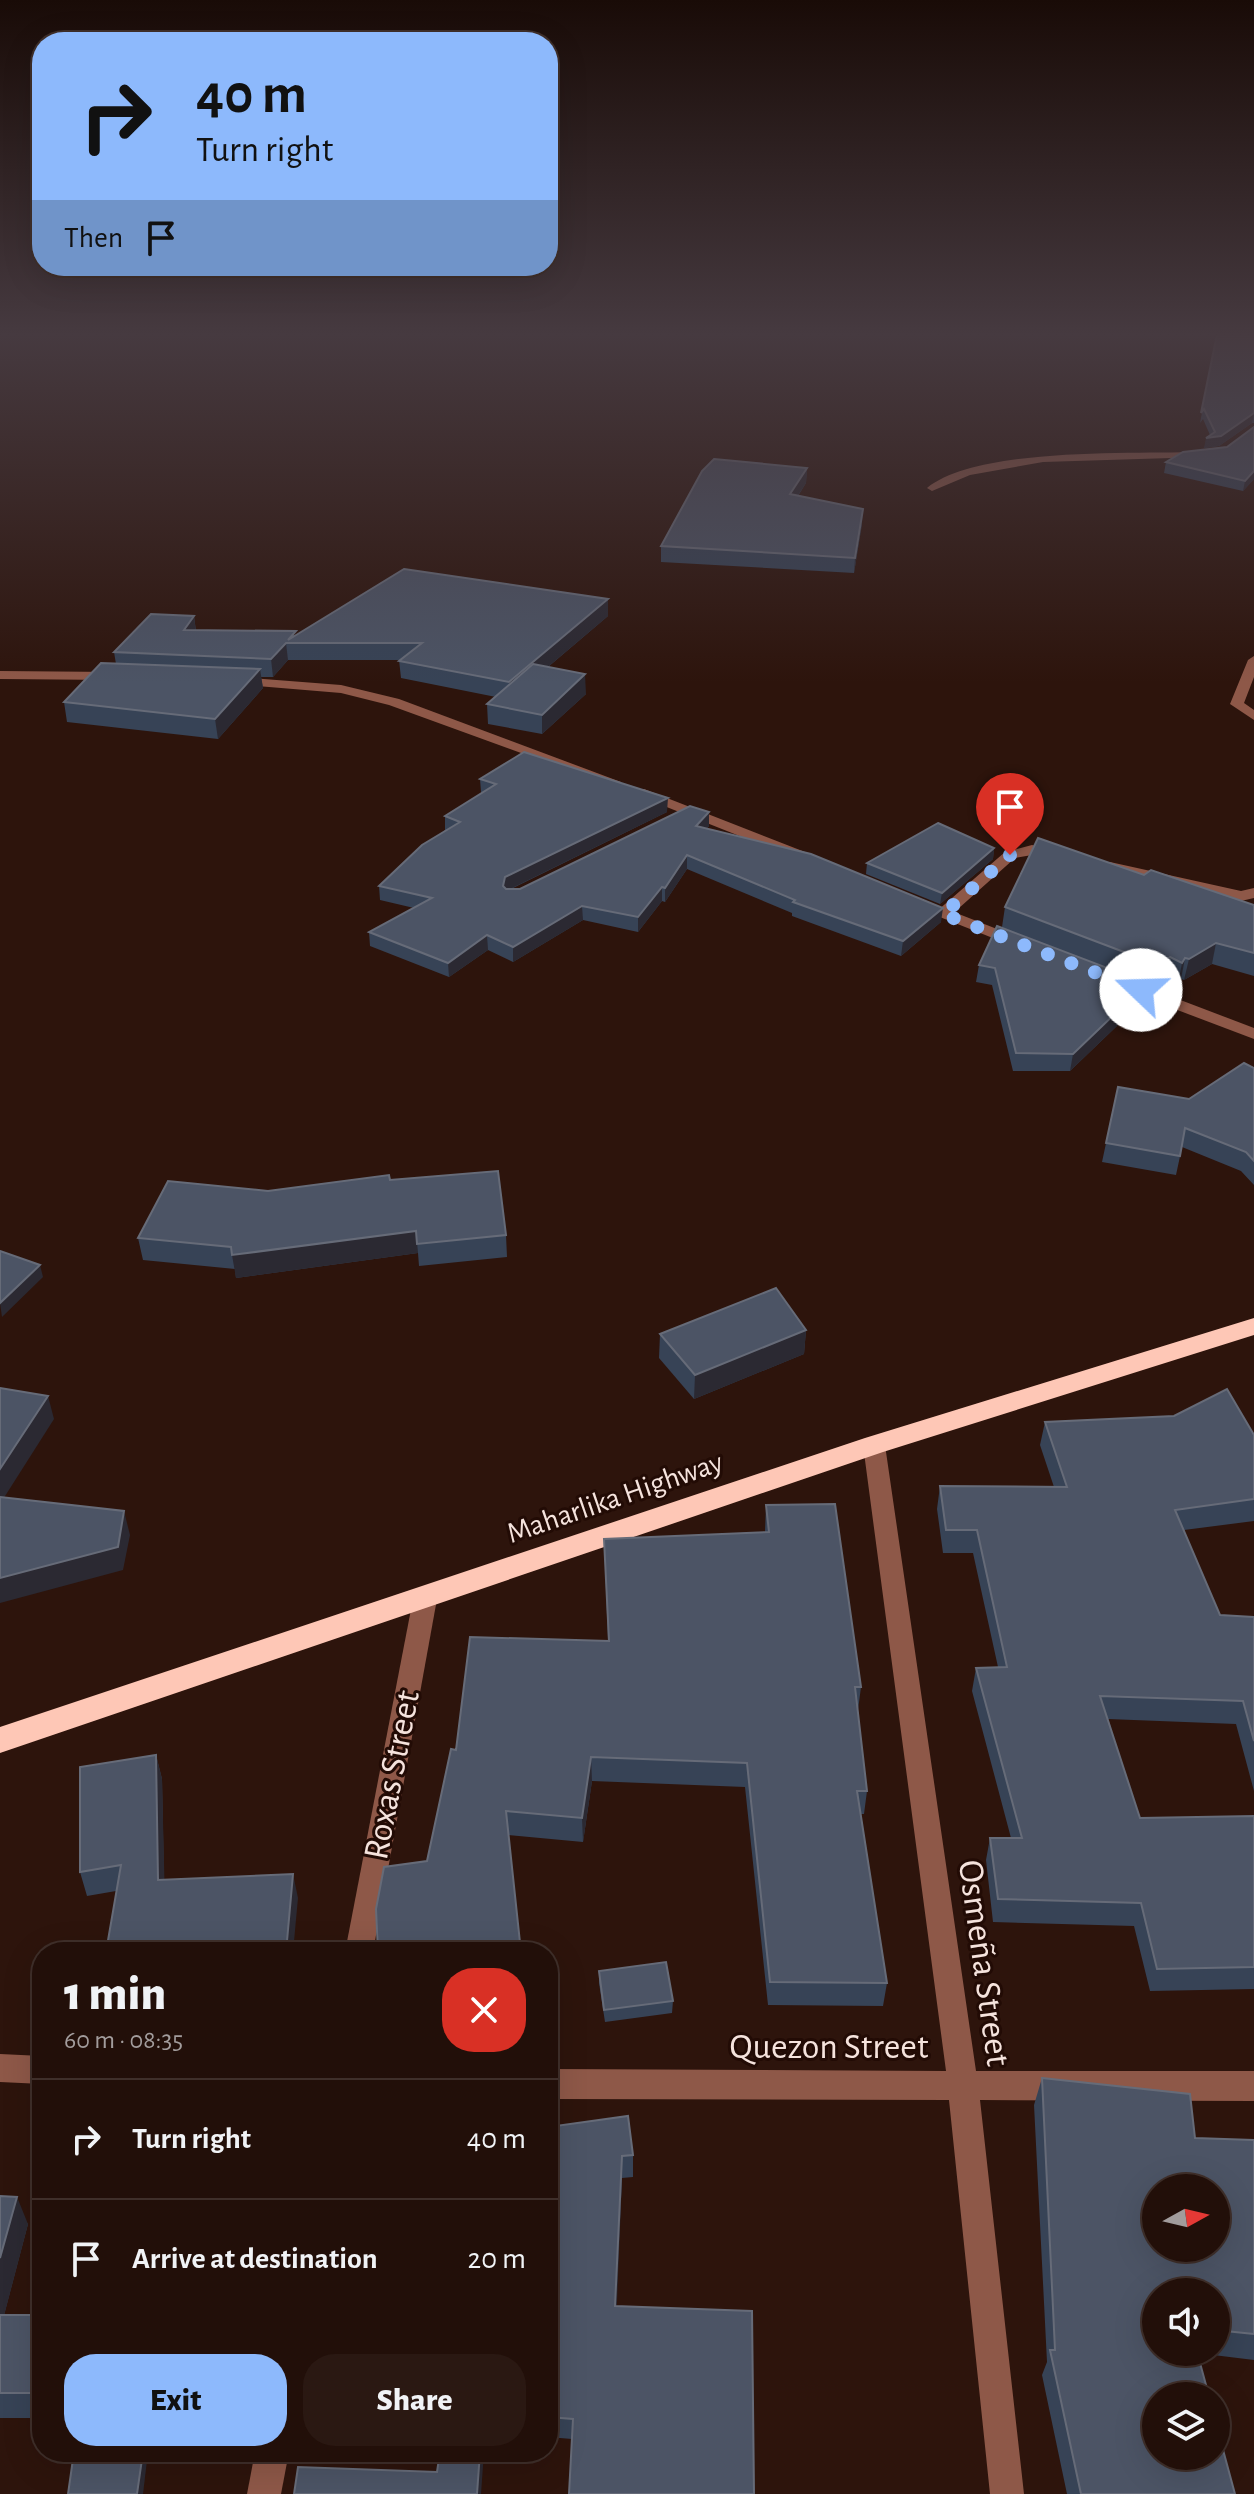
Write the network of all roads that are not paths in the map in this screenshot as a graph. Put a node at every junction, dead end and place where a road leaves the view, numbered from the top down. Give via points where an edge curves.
1 (1212, 453) edge
2 (932, 488) dead end
3 (1254, 660) edge
4 (0, 675) edge
5 (126, 677) edge
6 (219, 680) edge
7 (1254, 716) edge
8 (691, 810) junction
9 (664, 823) edge
10 (817, 862) edge
11 (1254, 893) edge
12 (901, 896) edge
13 (943, 914) junction
14 (1032, 948) edge
15 (1106, 977) edge
16 (1254, 1034) edge
17 (1254, 1326) edge
18 (874, 1445) junction
19 (425, 1599) junction
20 (0, 1740) edge
21 (361, 1942) edge
22 (0, 2068) edge
23 (32, 2070) edge
24 (558, 2084) edge
25 (963, 2086) junction
26 (1254, 2086) edge
27 (270, 2462) edge
28 (264, 2494) edge
29 (1007, 2494) edge

1 - 2 street via 1043,459 967,472
3 - 7 street via 1237,704
4 - 5 street
6 - 8 street via 341,689 394,702
8 - 9 street
8 - 10 street
11 - 13 street via 1241,896 1032,850 1010,855
12 - 13 street
13 - 14 street
15 - 16 street
17 - 18 highway, Maharlika Highway
18 - 19 highway, Maharlika Highway
18 - 25 street, Osmeña Street
19 - 20 highway, Maharlika Highway
19 - 21 street, Roxas Street
22 - 23 street
24 - 25 street, Quezon Street
25 - 26 street, Quezon Street
25 - 29 street, Osmeña Street
27 - 28 street

